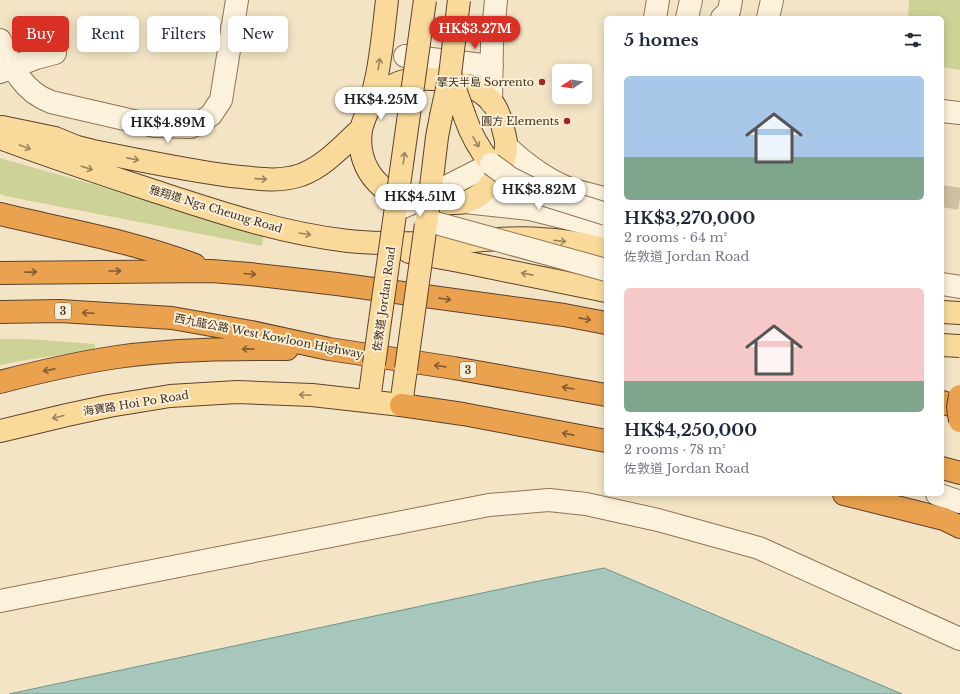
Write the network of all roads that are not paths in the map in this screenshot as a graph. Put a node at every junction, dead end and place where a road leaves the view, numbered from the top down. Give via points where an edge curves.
1 (237, 0) edge
2 (387, 0) edge
3 (425, 0) edge
4 (459, 0) edge
5 (496, 0) edge
6 (658, 0) edge
7 (731, 0) edge
8 (772, 0) edge
9 (234, 16) edge
10 (655, 16) edge
11 (724, 16) edge
12 (768, 16) edge
13 (0, 40) edge
14 (228, 52) edge
15 (55, 53) dead end
16 (405, 56) dead end
17 (492, 66) junction
18 (6, 70) edge
19 (450, 75) junction
20 (371, 102) junction
21 (491, 102) junction
22 (944, 110) edge
23 (960, 114) edge
24 (0, 127) edge
25 (361, 130) junction
26 (0, 138) edge
27 (506, 146) junction
28 (491, 164) junction
29 (430, 195) junction
30 (604, 198) edge
31 (0, 199) edge
32 (465, 202) junction
33 (396, 210) junction
34 (604, 213) edge
35 (0, 214) edge
36 (426, 220) junction
37 (604, 228) edge
38 (106, 238) junction
39 (391, 249) junction
40 (604, 250) edge
41 (421, 255) junction
42 (604, 269) edge
43 (944, 270) edge
44 (211, 272) junction
45 (0, 273) edge
46 (960, 273) edge
47 (944, 284) edge
48 (960, 287) edge
49 (604, 291) edge
50 (944, 297) edge
51 (960, 300) edge
52 (0, 312) edge
53 (944, 312) edge
54 (960, 313) edge
55 (604, 323) edge
56 (944, 344) edge
57 (944, 345) edge
58 (960, 346) edge
59 (329, 349) junction
60 (960, 351) edge
61 (0, 382) edge
62 (604, 395) edge
63 (960, 396) edge
64 (370, 401) junction
65 (944, 403) edge
66 (401, 405) junction
67 (960, 408) edge
68 (960, 421) edge
69 (0, 431) edge
70 (604, 442) edge
71 (944, 469) edge
72 (960, 473) edge
73 (852, 496) edge
74 (943, 496) edge
75 (960, 502) edge
76 (955, 522) edge
77 (0, 601) edge
78 (960, 639) edge

1 - 9 street
20 -> 2 main road via 379,65
33 -> 3 main road, 佐敦道 Jordan Road, bridge
4 - 19 main road, bridge
5 - 17 street
6 - 10 street
7 - 11 street via 729,11
8 - 12 street
13 - 18 street
14 - 18 street via 220,100 211,115 191,127 155,126 51,102 39,98
15 - 18 street
16 - 17 street
17 - 21 street
19 -> 28 main road, bridge via 470,132
19 - 29 main road, bridge via 436,137
20 - 21 main road via 391,85 411,79 428,78 460,83 473,88
20 - 25 main road
21 - 27 main road via 499,113
22 - 23 street
24 -> 25 main road via 55,138 93,151 196,172 269,180 291,178 310,171 332,156
25 - 32 main road via 361,153 373,179 383,189 416,202
26 -> 40 main road, 雅翔道 Nga Cheung Road via 226,215 294,233 349,241 412,244 512,238 542,239
27 - 30 street via 553,180 569,188
27 - 32 main road via 503,162 494,181 484,191
28 - 29 street
28 - 34 street, bridge via 510,178 542,194
29 - 33 street, bridge
29 - 36 main road, bridge
31 - 38 highway via 65,220
32 - 37 street via 530,209
33 - 39 main road, 佐敦道 Jordan Road, bridge
35 - 38 highway
36 - 41 main road, bridge
36 - 42 street, bridge
38 - 44 highway via 162,254
39 - 41 main road
39 - 64 main road, 佐敦道 Jordan Road, bridge
49 -> 41 main road
41 - 66 main road, bridge
43 - 46 street
45 -> 44 highway
44 -> 55 highway via 337,284
47 - 48 street
50 - 51 street
59 -> 52 highway, 西九龍公路 West Kowloon Highway / 3 via 172,318 60,311
53 - 54 main road
56 - 58 main road, bridge
57 - 60 street
59 -> 61 highway via 217,350 145,354 63,367
62 -> 59 highway, 西九龍公路 West Kowloon Highway / 3
63 - 68 highway, bridge
64 - 66 main road, 海寶路 Hoi Po Road
64 -> 69 main road, 海寶路 Hoi Po Road via 312,395 238,392 170,396 109,406
65 - 67 highway
70 -> 66 highway via 463,414
71 - 72 highway
73 - 76 highway
74 - 75 street
77 - 78 street via 489,505 548,500 586,504 658,520 759,548

